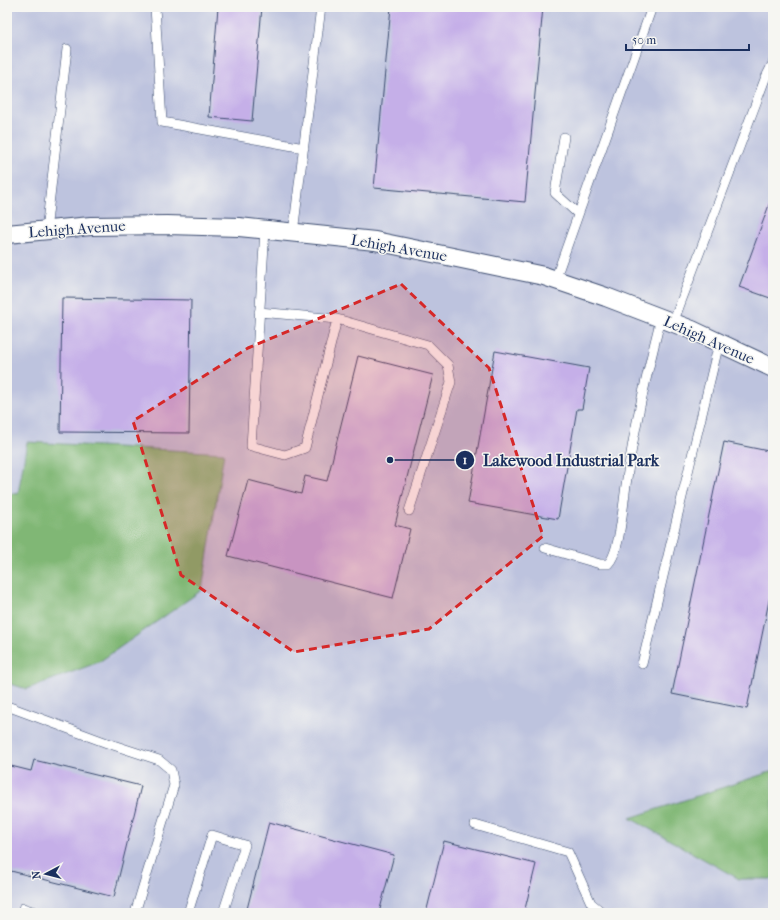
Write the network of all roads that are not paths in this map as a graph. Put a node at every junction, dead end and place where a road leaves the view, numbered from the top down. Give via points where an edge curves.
1 (155, 7) edge
2 (321, 7) edge
3 (652, 7) edge
4 (67, 49) dead end
5 (773, 63) edge
6 (564, 137) dead end
7 (304, 148) junction
8 (578, 214) junction
9 (46, 230) junction
10 (265, 230) junction
11 (293, 233) junction
12 (7, 234) edge
13 (555, 280) junction
14 (259, 312) junction
15 (337, 319) junction
16 (667, 321) junction
17 (718, 343) junction
18 (773, 368) edge
19 (409, 511) dead end
20 (545, 548) dead end
21 (642, 664) dead end
22 (7, 706) edge
23 (475, 825) dead end
24 (23, 908) dead end
25 (38, 913) edge
26 (135, 913) edge
27 (188, 913) edge
28 (223, 913) edge
29 (603, 913) edge

1 - 7 lane via 162,122
2 - 7 lane
3 - 8 lane
4 - 9 lane
5 - 16 lane
6 - 8 lane via 555,193
7 - 11 lane
8 - 13 lane
9 - 10 street, Lehigh Avenue via 167,224
9 - 12 street, Lehigh Avenue
10 - 11 street, Lehigh Avenue
10 - 14 lane
11 - 13 street, Lehigh Avenue via 375,241
13 - 16 street, Lehigh Avenue
14 - 15 lane
14 - 15 lane via 251,446 285,455 305,448
15 - 19 lane via 428,345 448,365 451,382
16 - 17 street, Lehigh Avenue
16 - 20 lane via 645,381 622,522 613,559 608,564 600,564
17 - 18 street, Lehigh Avenue
17 - 21 lane
22 - 26 lane via 159,760 172,770 174,785
23 - 29 lane via 568,852 591,903
24 - 25 lane
27 - 28 lane via 212,835 244,844

